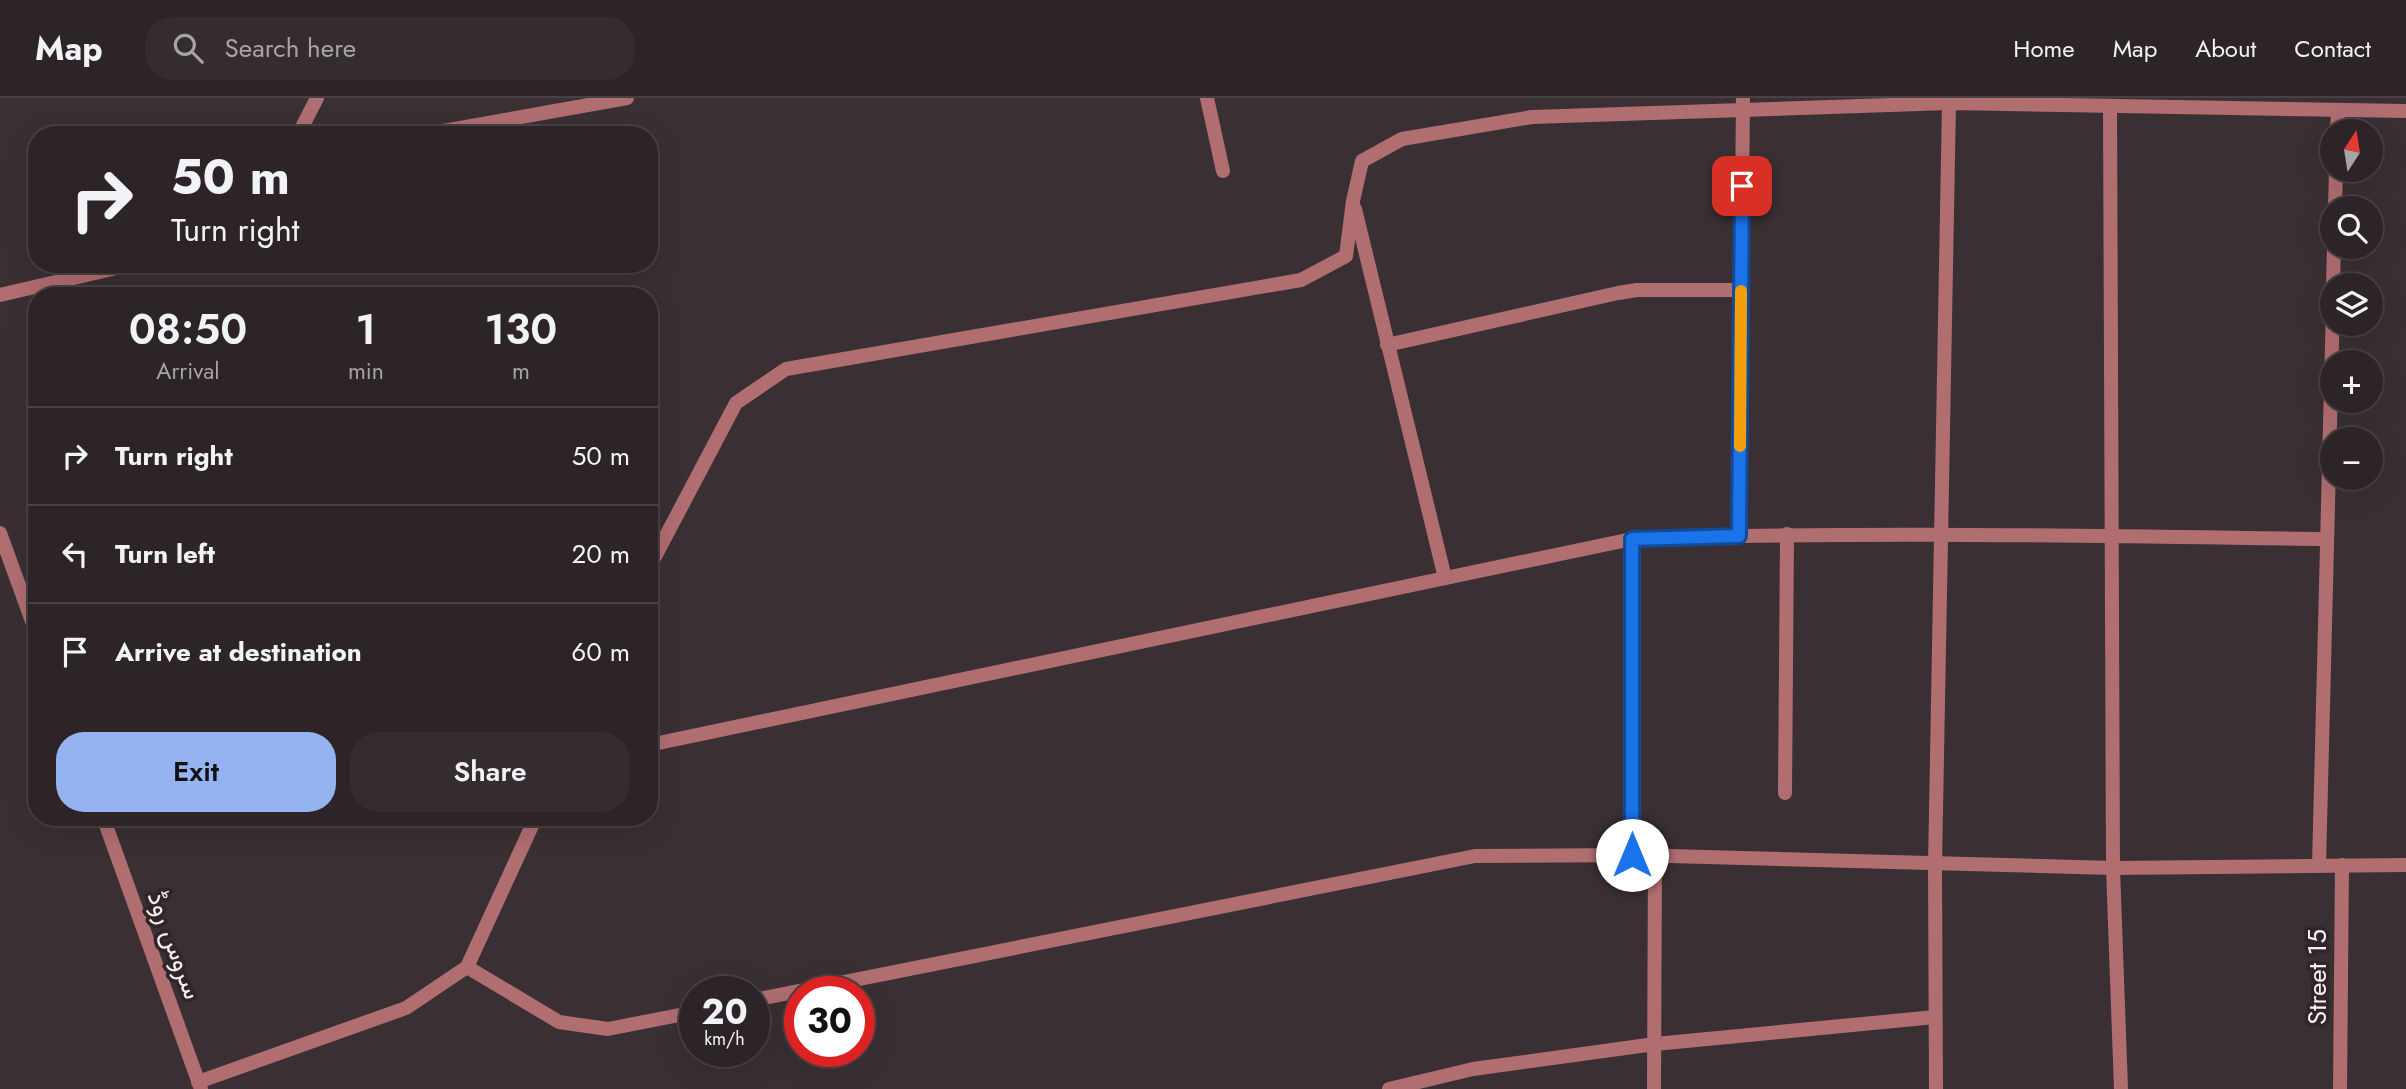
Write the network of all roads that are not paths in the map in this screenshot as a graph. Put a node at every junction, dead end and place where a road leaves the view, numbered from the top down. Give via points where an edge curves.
1 (317, 98) edge
2 (627, 98) edge
3 (1207, 98) edge
4 (1949, 103) junction
5 (1743, 104) edge
6 (2110, 106) junction
7 (2337, 110) junction
8 (2406, 111) edge
9 (2337, 119) edge
10 (303, 126) edge
11 (471, 126) edge
12 (1223, 171) dead end
13 (1353, 201) junction
14 (95, 273) edge
15 (35, 287) edge
16 (28, 289) edge
17 (1741, 290) junction
18 (0, 295) edge
19 (2332, 336) edge
20 (1387, 345) junction
21 (0, 533) edge
22 (1787, 534) junction
23 (1941, 534) junction
24 (1739, 536) junction
25 (2112, 536) junction
26 (1632, 539) junction
27 (2327, 539) junction
28 (658, 551) edge
29 (1445, 578) junction
30 (28, 610) edge
31 (658, 743) edge
32 (1785, 793) dead end
33 (106, 826) edge
34 (532, 826) edge
35 (1632, 855) junction
36 (1655, 857) junction
37 (1935, 864) junction
38 (2342, 865) junction
39 (2406, 865) edge
40 (2319, 866) junction
41 (2113, 868) junction
42 (467, 967) junction
43 (770, 997) edge
44 (679, 1015) edge
45 (1935, 1017) junction
46 (1655, 1044) junction
47 (200, 1086) edge
48 (1390, 1089) edge
49 (1654, 1089) edge
50 (1936, 1089) edge
51 (2121, 1089) edge
52 (2340, 1089) edge

1 - 10 street
2 - 11 street
3 - 12 street
4 - 5 street
4 - 6 street
4 - 23 street
5 - 13 street via 1532,117 1402,139 1362,161
5 - 17 street
6 - 7 street
6 - 25 street
7 - 8 street
7 - 9 street
13 - 20 street
13 - 28 street via 1346,256 1301,280 786,369 736,403
14 - 15 street
16 - 18 street
17 - 20 street via 1637,290
17 - 24 street
19 - 27 street
20 - 29 street
21 - 30 street
22 - 23 street
22 - 24 street
22 - 32 street
23 - 25 street
23 - 37 street
24 - 26 street
25 - 27 street
25 - 41 street
26 - 29 street
26 - 35 street
27 - 40 street
29 - 31 street
33 - 47 street, سروس روڈ
34 - 42 street
35 - 36 street
35 - 43 street via 1475,856
36 - 37 street
36 - 46 street
37 - 41 street
37 - 45 street
38 - 39 street
38 - 40 street
38 - 52 street, Street 15
40 - 41 street
41 - 51 street
42 - 44 street via 559,1022 608,1029
42 - 47 street via 406,1007
45 - 46 street
45 - 50 street
46 - 48 street via 1473,1069
46 - 49 street

